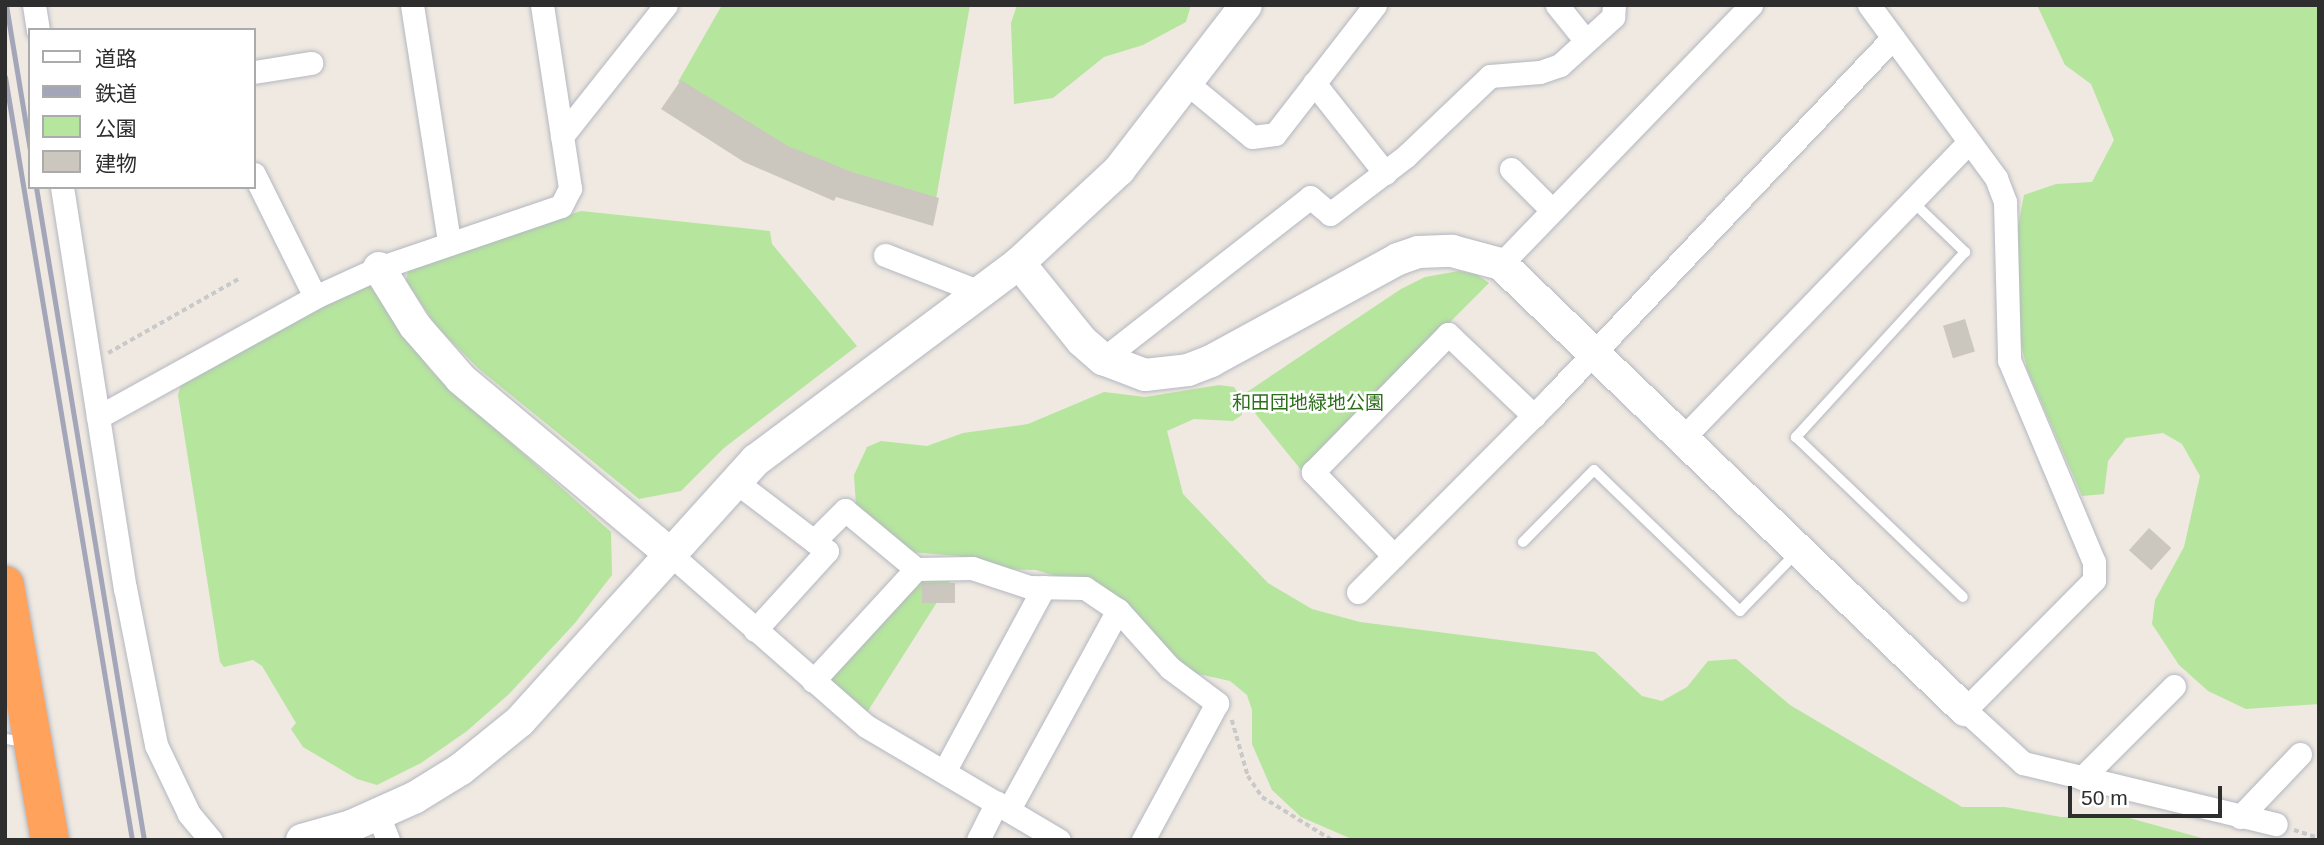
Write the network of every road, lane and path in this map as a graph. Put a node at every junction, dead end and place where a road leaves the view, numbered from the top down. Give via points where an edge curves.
1 (34, 5) edge
2 (412, 5) edge
3 (542, 5) edge
4 (666, 5) edge
5 (1246, 5) edge
6 (1375, 5) edge
7 (1557, 5) edge
8 (1614, 5) edge
9 (1751, 5) edge
10 (1869, 5) edge
11 (38, 28) edge
12 (1893, 38) junction
13 (1585, 40) junction
14 (311, 63) dead end
15 (256, 72) edge
16 (1314, 83) junction
17 (1188, 84) junction
18 (562, 136) junction
19 (1969, 142) junction
20 (1511, 169) dead end
21 (1385, 173) junction
22 (256, 178) edge
23 (62, 189) edge
24 (1912, 201) junction
25 (1552, 210) junction
26 (449, 243) junction
27 (885, 255) dead end
28 (1020, 263) junction
29 (1501, 264) junction
30 (379, 268) junction
31 (240, 278) dead end
32 (979, 292) junction
33 (315, 297) junction
34 (1593, 351) junction
35 (1103, 359) junction
36 (90, 364) junction
37 (1534, 416) junction
38 (98, 417) junction
39 (1682, 439) junction
40 (736, 482) junction
41 (814, 541) junction
42 (1523, 541) dead end
43 (1798, 551) junction
44 (669, 553) junction
45 (1394, 556) junction
46 (916, 569) junction
47 (5, 585) edge
48 (1044, 587) junction
49 (1358, 592) dead end
50 (1963, 597) dead end
51 (1118, 610) junction
52 (755, 630) junction
53 (813, 681) junction
54 (2174, 686) dead end
55 (1217, 704) junction
56 (1965, 710) junction
57 (19, 740) edge
58 (2300, 754) dead end
59 (945, 770) junction
60 (2082, 778) junction
61 (1003, 805) junction
62 (2240, 817) junction
63 (2276, 824) dead end
64 (383, 827) edge
65 (50, 840) edge
66 (211, 840) edge
67 (302, 840) edge
68 (978, 840) edge
69 (1059, 840) edge
70 (1143, 840) edge
71 (1332, 840) edge

1 - 11 street
2 - 26 street
3 - 18 street
4 - 18 street
5 - 17 street
6 - 16 street
7 - 13 street
8 - 13 street via 1613,17
9 - 25 street
10 - 12 street
12 - 19 street
12 - 34 street
13 - 21 street via 1549,71 1490,76
14 - 15 street
16 - 17 street via 1275,134 1252,137
16 - 21 street
17 - 28 street via 1119,170
18 - 26 street via 570,188 561,206
19 - 24 street
19 - 56 street via 1996,178 2006,202 2009,360 2094,562 2094,580
20 - 25 street
21 - 35 street via 1330,215 1310,197
22 - 33 street
23 - 36 street
24 - 39 street
24 - 50 lane via 1965,252 1796,437
25 - 29 street
26 - 30 street
27 - 32 street
28 - 32 street
28 - 35 street via 1082,341
29 - 34 street
29 - 35 street via 1434,250 1398,259 1238,348 1188,370 1145,375
30 - 33 street
30 - 44 street via 415,326 461,379
31 - 36 path
32 - 40 street via 777,443
33 - 38 street
34 - 37 street
34 - 39 street
36 - 38 street
37 - 45 street
37 - 45 street via 1448,334 1312,472
38 - 66 street via 156,745 189,814
39 - 43 street
40 - 41 street
40 - 44 street
41 - 46 street via 845,510
41 - 52 street via 827,551
42 - 43 lane via 1594,470 1740,611
43 - 56 street
44 - 52 street
44 - 64 street via 520,721
45 - 49 street
46 - 48 street via 972,568 1029,587
46 - 53 street
47 - 57 highway
48 - 51 street via 1084,588
48 - 59 street
51 - 55 street via 1170,668
51 - 61 street
52 - 53 street
53 - 59 street via 866,726
54 - 60 street
55 - 70 street
55 - 71 path via 1231,714 1248,776 1262,797
56 - 60 street via 2023,763
57 - 65 highway
58 - 62 street
59 - 61 street
60 - 62 street
61 - 68 street
61 - 69 street
62 - 63 street
64 - 67 street

